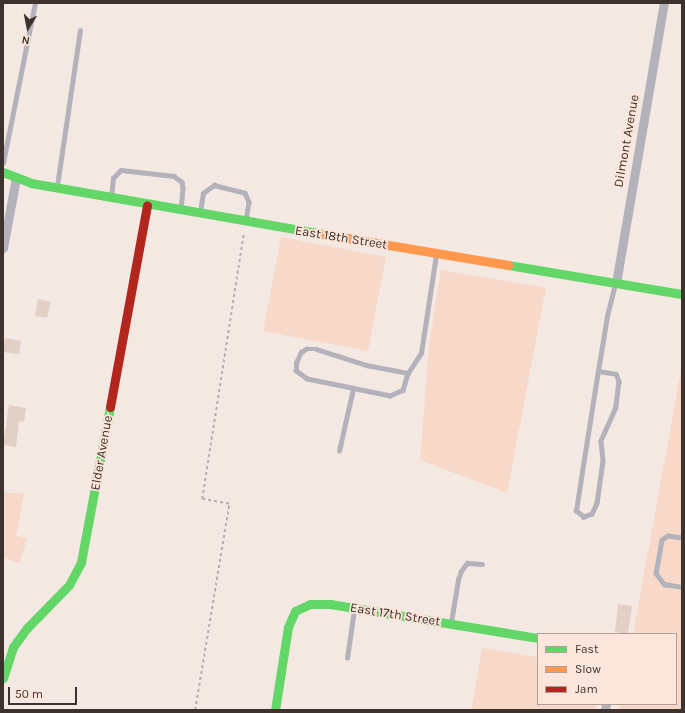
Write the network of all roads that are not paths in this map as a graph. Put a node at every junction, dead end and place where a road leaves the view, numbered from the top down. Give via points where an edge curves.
1 (35, 3) edge
2 (664, 3) edge
3 (80, 31) dead end
4 (3, 163) edge
5 (3, 172) edge
6 (16, 178) junction
7 (56, 188) junction
8 (111, 198) junction
9 (147, 205) junction
10 (181, 211) junction
11 (199, 214) junction
12 (246, 222) junction
13 (3, 248) edge
14 (436, 254) junction
15 (616, 283) junction
16 (682, 294) edge
17 (598, 371) junction
18 (408, 373) junction
19 (353, 388) junction
20 (340, 451) dead end
21 (682, 538) edge
22 (482, 564) dead end
23 (682, 587) edge
24 (354, 608) junction
25 (451, 624) junction
26 (537, 638) edge
27 (347, 658) dead end
28 (3, 678) edge
29 (275, 710) edge

1 - 4 lane
2 - 15 street, Dilmont Avenue
3 - 7 lane
5 - 6 street, East 18th Street
6 - 7 street, East 18th Street
6 - 13 street
7 - 8 street, East 18th Street
8 - 9 street, East 18th Street
8 - 10 lane via 113,178 121,170 174,176 182,182
9 - 10 street, East 18th Street
9 - 28 street, Elder Avenue via 81,562 69,585 27,628 13,647
10 - 11 street, East 18th Street
11 - 12 street, East 18th Street
11 - 12 lane via 202,193 214,185 245,193 249,202
12 - 14 street, East 18th Street
14 - 15 street, East 18th Street
14 - 18 lane via 421,353
15 - 16 street, East 18th Street
15 - 17 lane via 607,316
17 - 17 lane via 576,511 584,517 592,514 597,503 603,461 601,441 616,407 619,381 616,374
18 - 19 lane via 403,390 390,396
18 - 19 lane via 366,365 316,348 306,349 298,356 296,371 300,376
19 - 20 lane
21 - 23 lane via 668,536 662,540 656,573 664,584
22 - 25 lane via 466,563 461,571
24 - 25 street, East 17th Street
24 - 27 lane
24 - 29 street, East 17th Street via 310,604 295,611 288,627
25 - 26 street, East 17th Street

